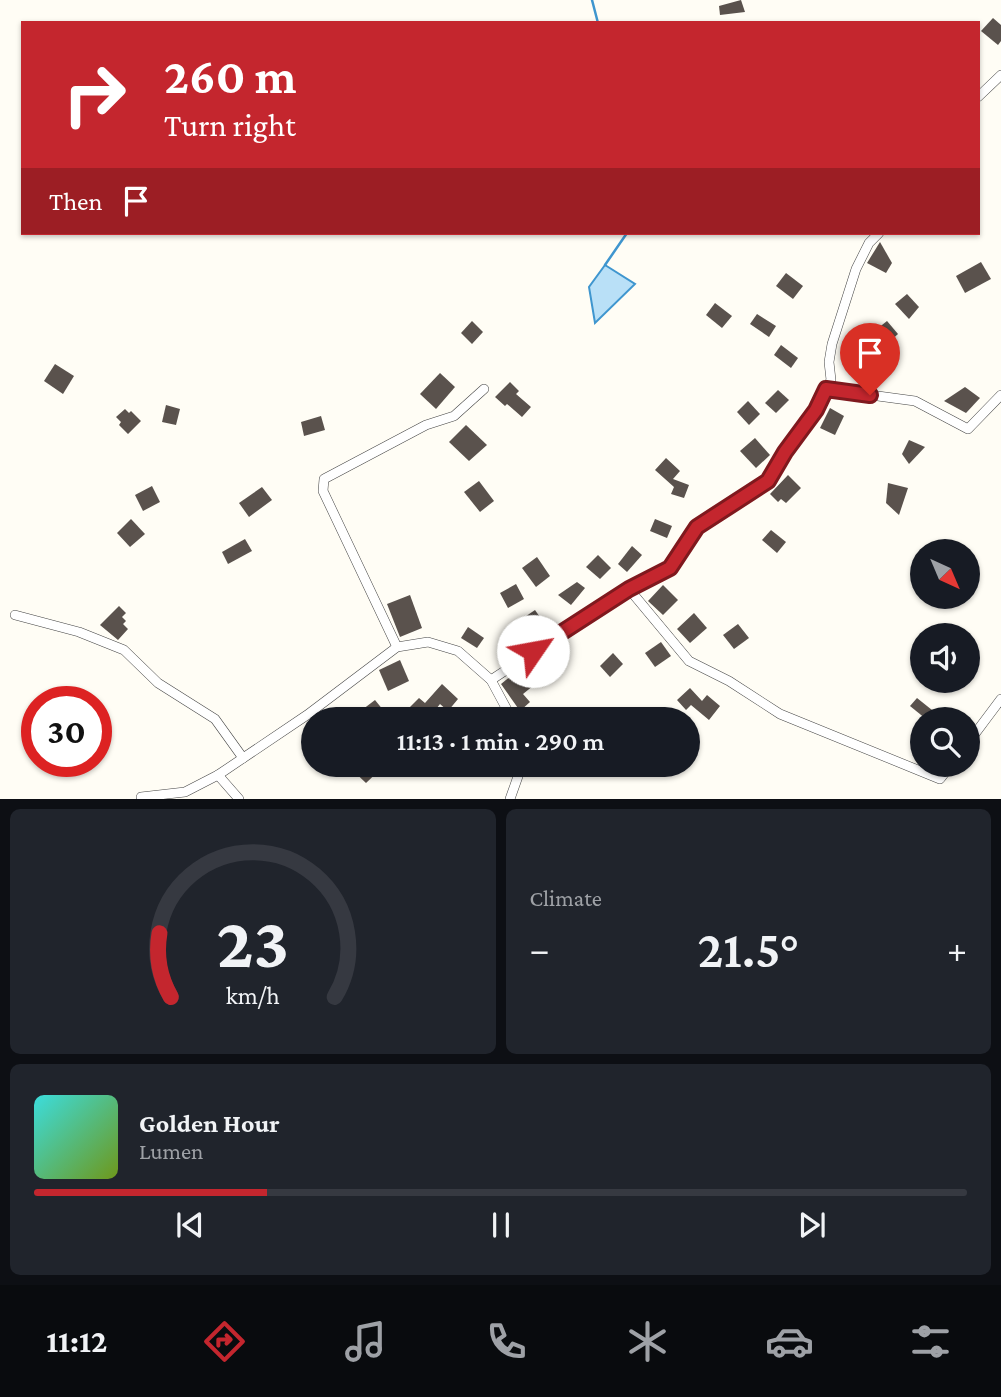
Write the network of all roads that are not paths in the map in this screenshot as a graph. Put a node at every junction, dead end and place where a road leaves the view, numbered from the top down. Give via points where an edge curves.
1 (1001, 75) edge
2 (980, 95) edge
3 (877, 235) edge
4 (484, 389) dead end
5 (826, 389) junction
6 (1001, 395) edge
7 (629, 589) junction
8 (15, 615) dead end
9 (397, 647) junction
10 (491, 680) junction
11 (1001, 699) edge
12 (506, 707) edge
13 (980, 727) edge
14 (243, 758) junction
15 (910, 767) edge
16 (218, 775) junction
17 (518, 777) edge
18 (141, 797) edge
19 (239, 799) edge
20 (510, 799) edge

1 - 2 street
3 - 5 street via 856,269 832,344 831,380
4 - 9 street via 454,416 426,425 324,480 323,491
5 - 6 street via 915,401 968,429
5 - 7 street via 768,481 697,527 670,568
7 - 10 street
7 - 15 street via 689,661 780,714
8 - 14 street via 124,650 158,683 215,719
9 - 10 street via 428,642 458,651
9 - 14 street
10 - 12 street
11 - 13 street
14 - 16 street
16 - 18 street via 185,792
16 - 19 street
17 - 20 street

